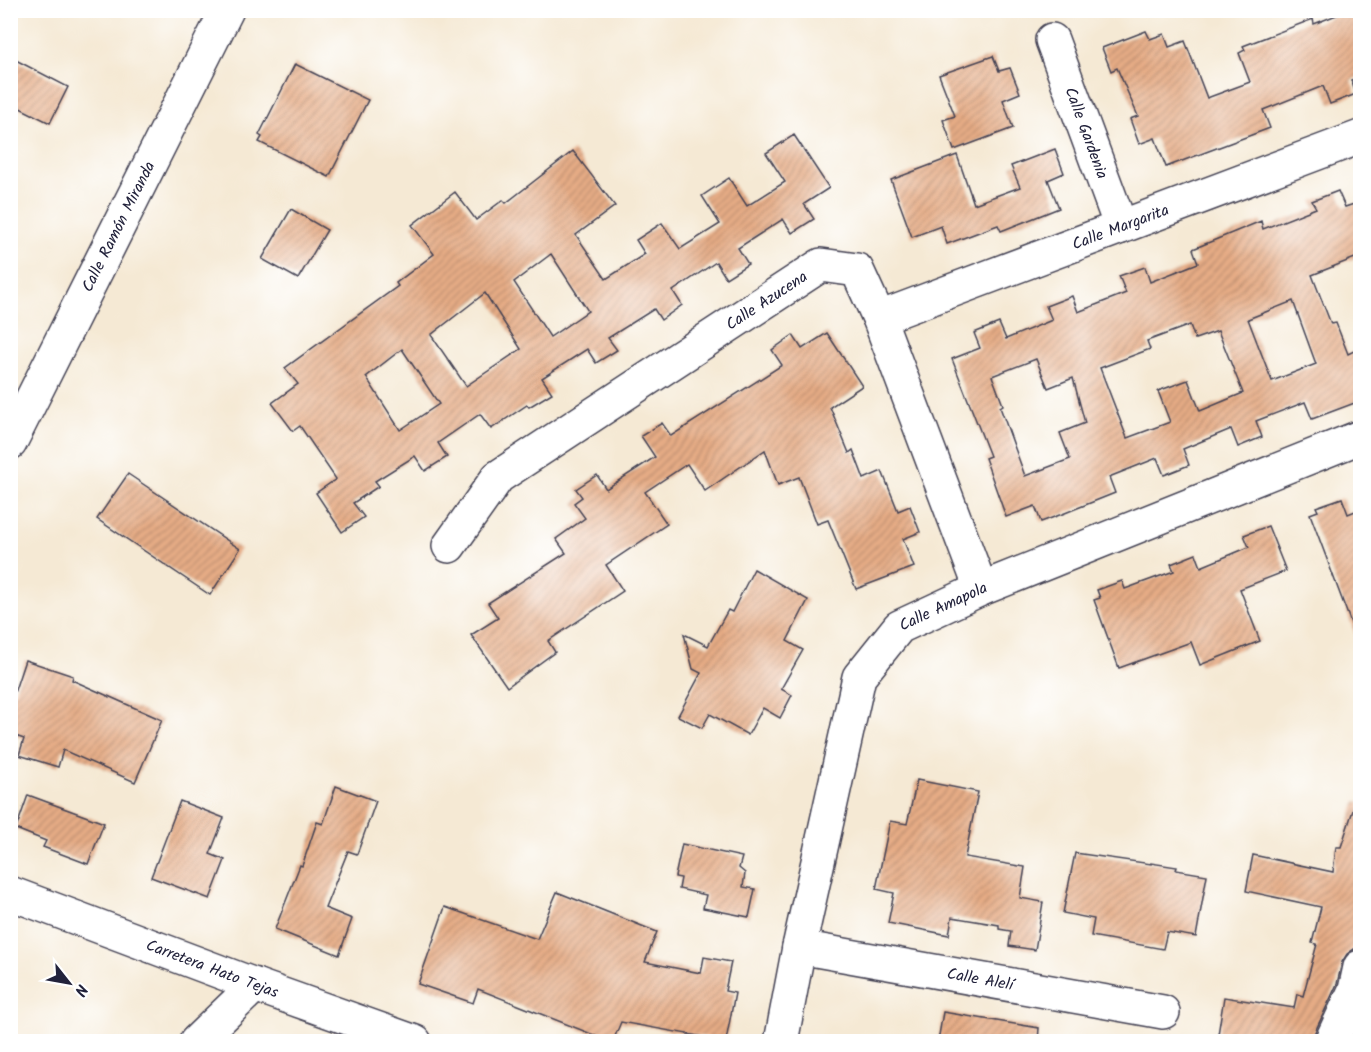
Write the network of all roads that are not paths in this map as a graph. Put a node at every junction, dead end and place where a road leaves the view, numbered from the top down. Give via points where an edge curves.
1 (227, 10) edge
2 (1052, 40) dead end
3 (1360, 136) edge
4 (1121, 227) junction
5 (879, 318) junction
6 (1360, 437) edge
7 (10, 443) edge
8 (449, 546) dead end
9 (981, 589) junction
10 (10, 893) edge
11 (799, 947) junction
12 (1360, 967) edge
13 (255, 985) junction
14 (1163, 1012) dead end
15 (196, 1041) edge
16 (415, 1041) edge
17 (782, 1041) edge
18 (1331, 1041) edge

1 - 7 street, Calle Ramón Miranda
2 - 4 street, Calle Gardenia
3 - 4 street, Calle Margarita
4 - 5 street, Calle Margarita
5 - 8 street, Calle Azucena via 857,270 821,265 498,477
5 - 9 street, Calle Azucena
6 - 9 street, Calle Amapola
9 - 11 street, Calle Amapola via 899,627 860,677
10 - 13 street, Carretera Hato Tejas
11 - 14 street, Calle Alelí
11 - 17 street, Calle Amapola
12 - 18 street via 1355,990
13 - 15 street
13 - 16 street, Carretera Hato Tejas

